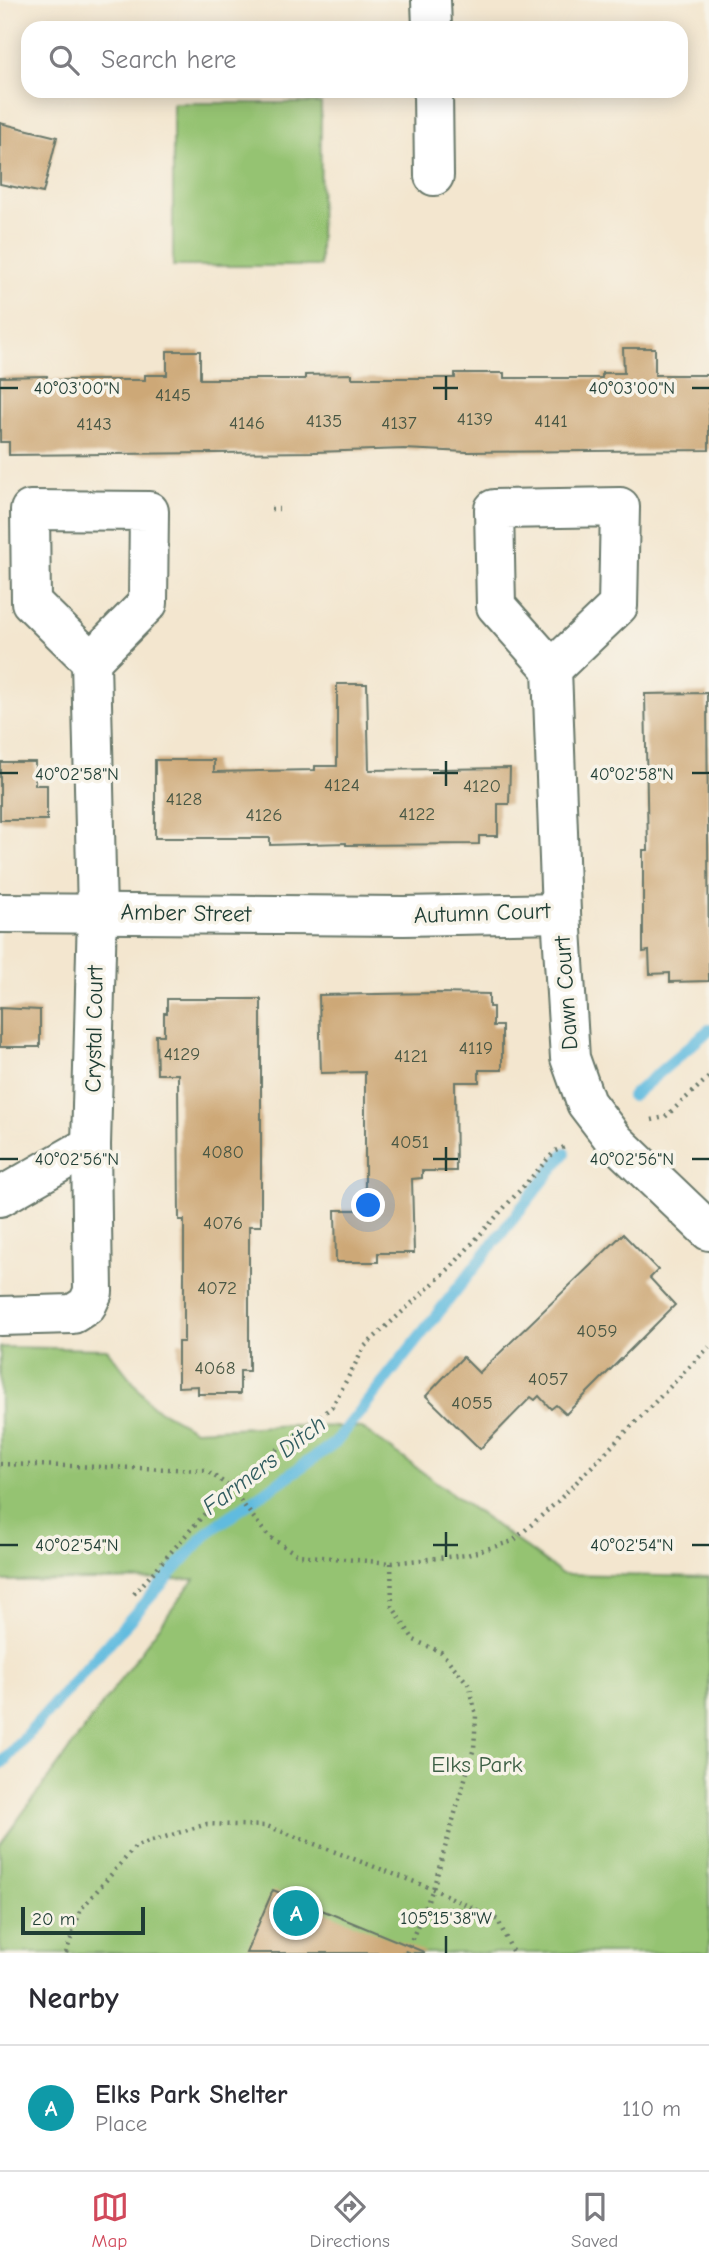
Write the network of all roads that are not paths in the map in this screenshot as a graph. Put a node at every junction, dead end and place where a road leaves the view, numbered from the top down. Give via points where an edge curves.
1 (431, 0) edge
2 (432, 21) edge
3 (433, 98) edge
4 (434, 176) dead end
5 (91, 661) dead end
6 (552, 669) junction
7 (0, 913) edge
8 (97, 913) junction
9 (561, 913) junction
10 (372, 915) joint
11 (91, 1145) junction
12 (0, 1197) edge
13 (709, 1231) edge
14 (0, 1316) edge

1 - 2 street
3 - 4 street
5 - 8 street, Crystal Court
6 - 6 street via 618,606 620,507 494,509 496,606
6 - 9 street, Autumn Court
7 - 8 street, Amber Street
8 - 10 street, Amber Street
8 - 11 street, Crystal Court
9 - 10 street, Autumn Court
9 - 13 street, Dawn Court via 570,1058 586,1103 608,1132
11 - 12 street
11 - 14 street, Crystal Court via 93,1292 87,1305 73,1314

